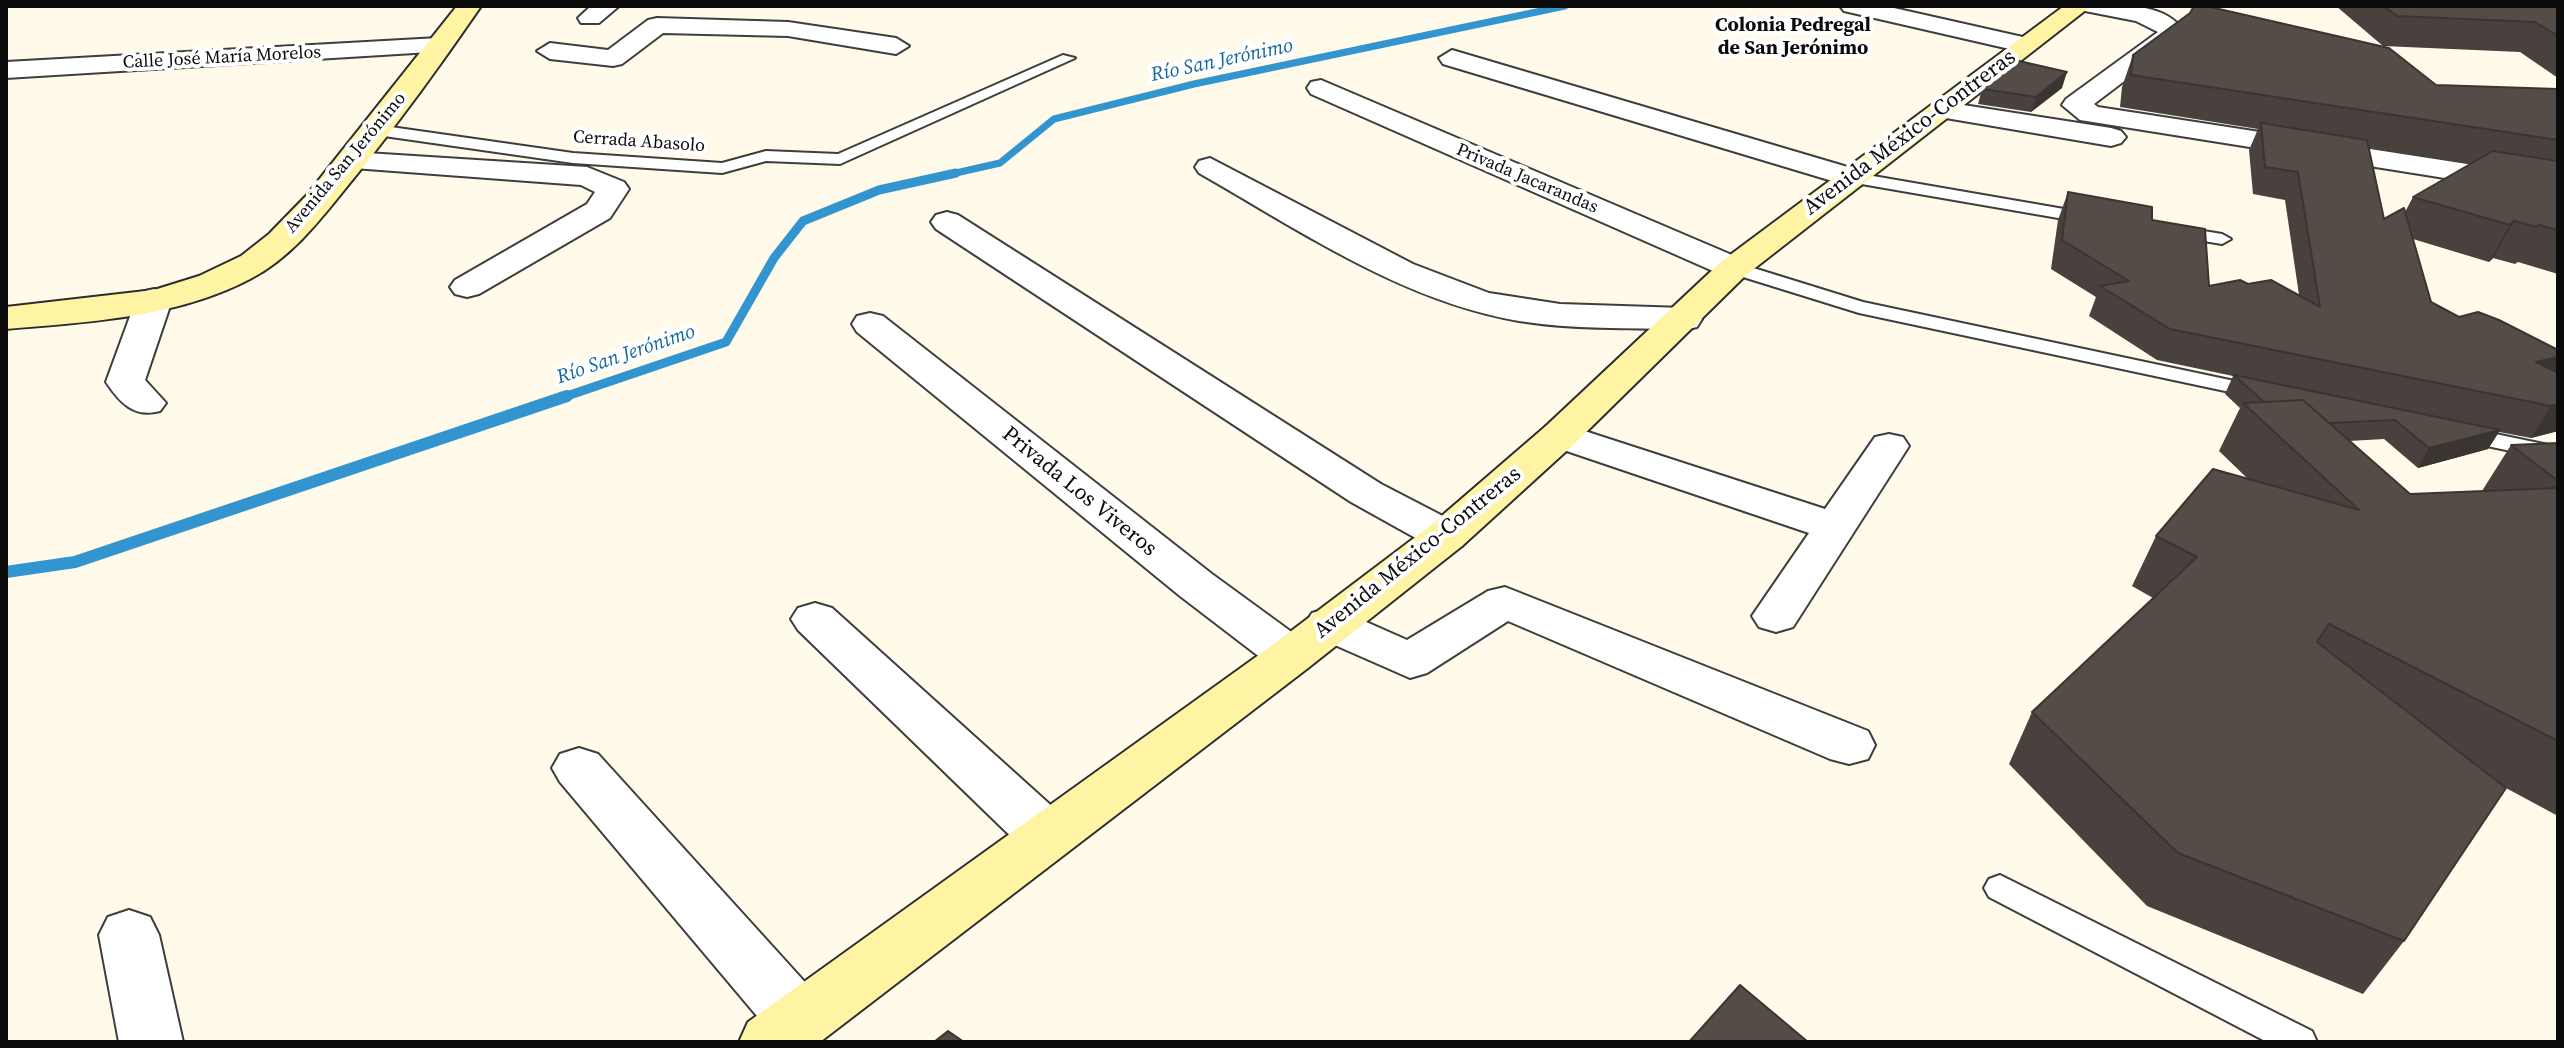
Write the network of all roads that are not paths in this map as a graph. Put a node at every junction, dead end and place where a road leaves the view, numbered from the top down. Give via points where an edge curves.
1 (469, 6) edge
2 (706, 6) edge
3 (1852, 6) edge
4 (2079, 6) edge
5 (2093, 6) edge
6 (684, 26) junction
7 (2027, 45) junction
8 (438, 46) junction
9 (896, 46) dead end
10 (550, 51) dead end
11 (1068, 58) dead end
12 (1452, 58) dead end
13 (6, 70) edge
14 (1321, 88) dead end
15 (1944, 110) junction
16 (377, 130) junction
17 (351, 161) junction
18 (1210, 167) dead end
19 (1850, 177) junction
20 (2558, 187) edge
21 (2558, 209) edge
22 (947, 222) dead end
23 (2115, 222) edge
24 (2161, 229) edge
25 (2222, 239) dead end
26 (1734, 268) junction
27 (467, 287) dead end
28 (154, 300) junction
29 (6, 318) edge
30 (1684, 319) junction
31 (870, 324) dead end
32 (2282, 397) edge
33 (146, 403) dead end
34 (2435, 429) edge
35 (1560, 435) junction
36 (1889, 446) dead end
37 (2558, 454) edge
38 (1836, 527) junction
39 (1446, 536) junction
40 (1776, 616) dead end
41 (815, 619) dead end
42 (1329, 624) junction
43 (1291, 656) junction
44 (1849, 745) dead end
45 (579, 768) dead end
46 (1046, 835) junction
47 (2000, 888) dead end
48 (129, 935) dead end
49 (785, 1032) edge
50 (151, 1042) edge
51 (2300, 1042) edge

1 - 8 street, Avenida San Jerónimo
2 - 6 street
3 - 7 street
4 - 7 street, Avenida México-Contreras
5 - 20 street via 2145,16 2171,30 2076,105 2090,114
6 - 9 street via 788,29
6 - 10 street via 657,25 613,58
7 - 15 street, Avenida México-Contreras
8 - 13 street, Calle José María Morelos
8 - 16 street, Avenida San Jerónimo
11 - 16 lane, Cerrada Abasolo via 840,159 766,156 722,168 573,158
12 - 19 street
14 - 26 street, Privada Jacarandas
15 - 19 street, Avenida México-Contreras
15 - 21 street
16 - 17 street, Avenida San Jerónimo
17 - 27 street via 587,176 613,189 599,211
17 - 28 street, Avenida San Jerónimo via 266,254 239,272
18 - 30 street via 1419,280 1474,300 1519,310
19 - 23 lane
19 - 26 street, Avenida México-Contreras
22 - 39 street via 1366,493
24 - 25 lane
26 - 30 street, Avenida México-Contreras
26 - 32 lane via 1859,307
28 - 29 street, Avenida San Jerónimo
28 - 33 street via 125,382
30 - 35 street, Avenida México-Contreras
31 - 43 street, Privada Los Viveros via 1183,576
34 - 37 lane
35 - 38 street
35 - 39 street, Avenida México-Contreras
36 - 38 street
38 - 40 street
39 - 42 street, Avenida México-Contreras
41 - 46 street
42 - 43 street, Avenida México-Contreras
42 - 44 street via 1410,661 1505,602
43 - 46 street, Avenida México-Contreras
45 - 49 street
46 - 49 street, Avenida México-Contreras
47 - 51 lane
48 - 50 street

